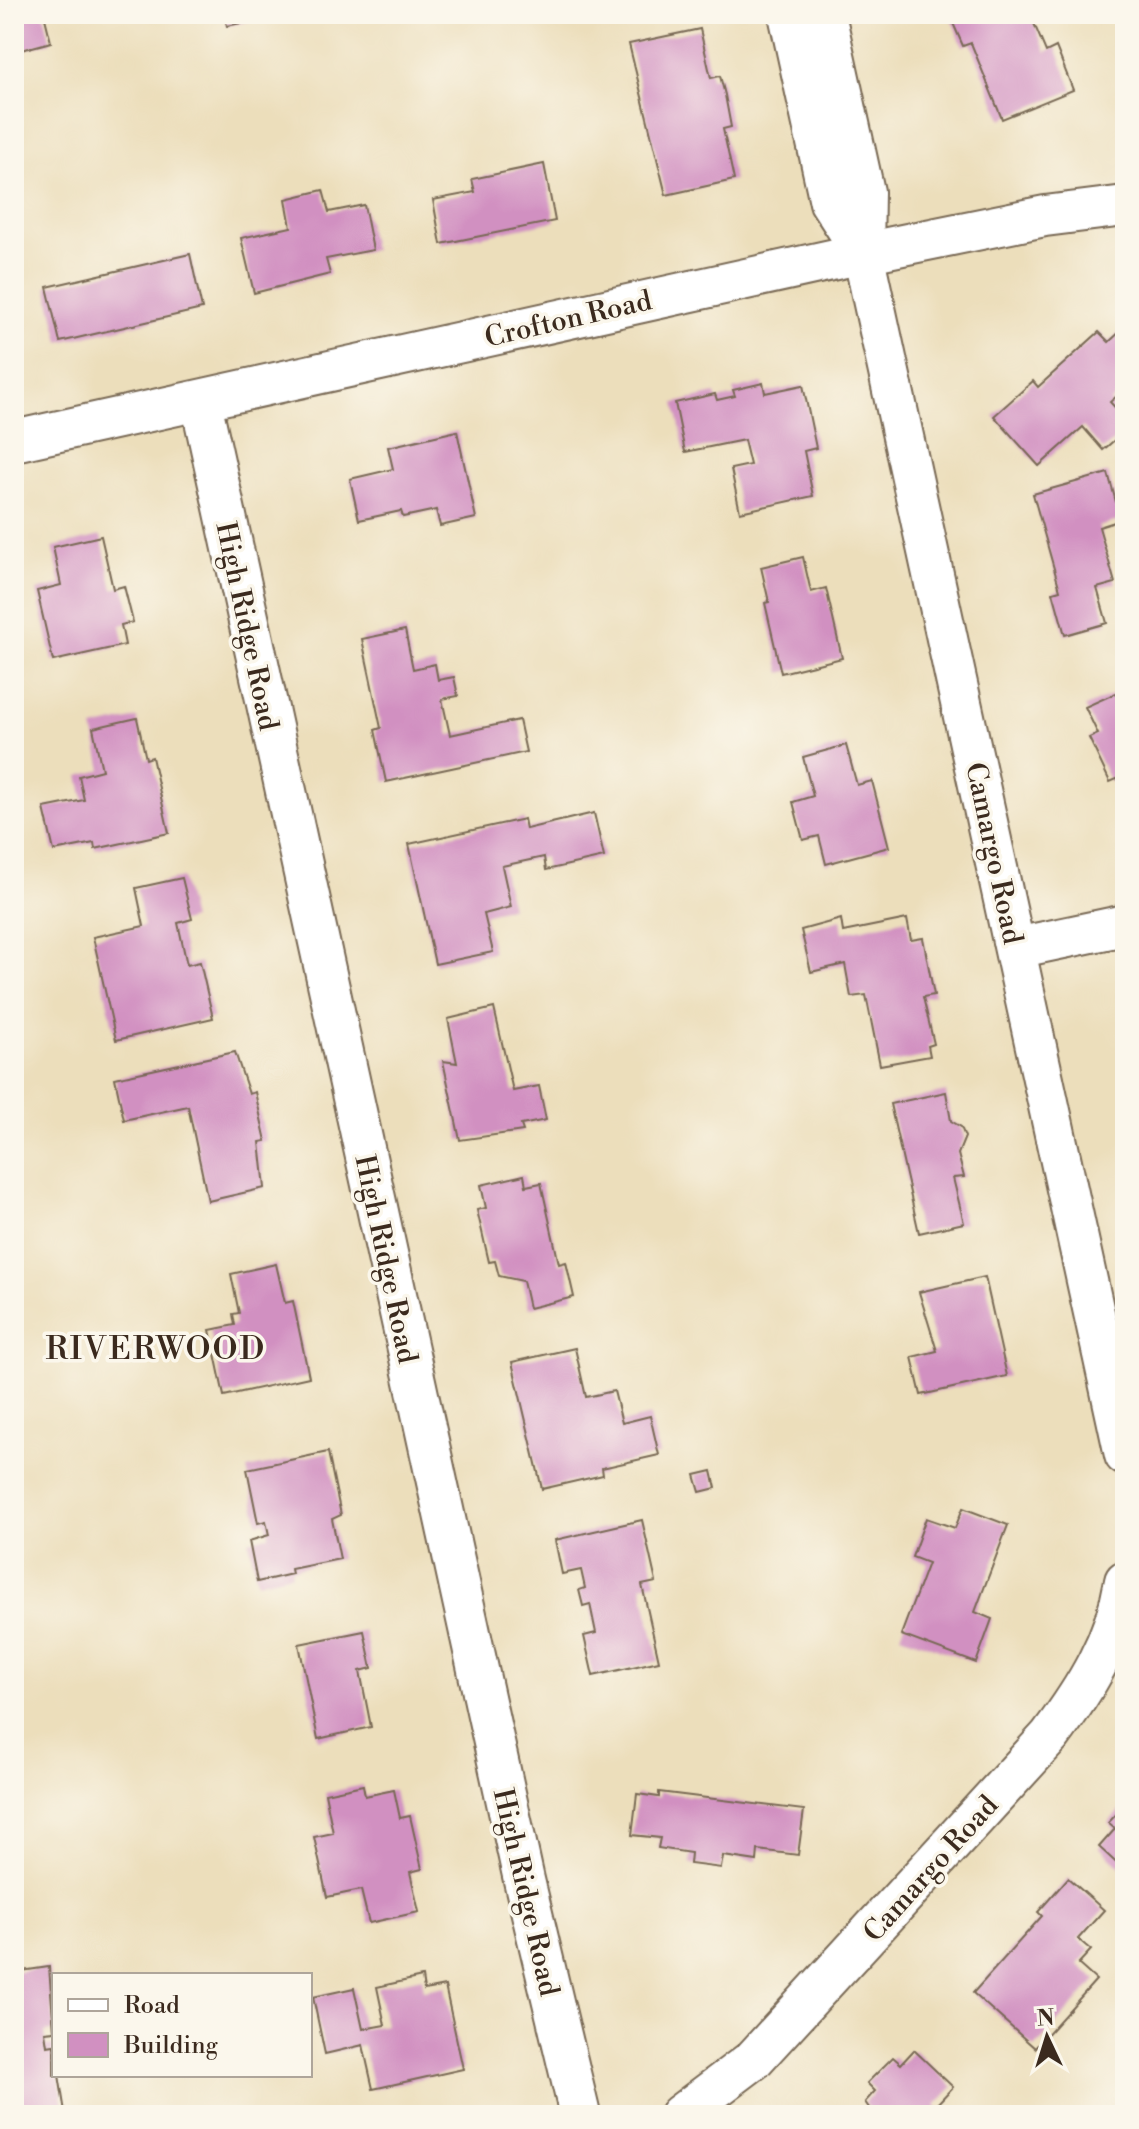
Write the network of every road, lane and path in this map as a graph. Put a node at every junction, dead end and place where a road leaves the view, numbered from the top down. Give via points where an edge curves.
1 (789, 14) edge
2 (825, 14) edge
3 (1125, 206) edge
4 (863, 253) junction
5 (201, 402) junction
6 (14, 441) edge
7 (1125, 925) edge
8 (1016, 948) junction
9 (1125, 1455) edge
10 (1125, 1581) edge
11 (580, 2115) edge
12 (680, 2115) edge

1 - 4 street, Camargo Road via 830,202
2 - 4 street, Camargo Road via 864,192
3 - 4 street, Crofton Road via 1045,216
4 - 5 street, Crofton Road
4 - 8 street, Camargo Road
5 - 6 street, Crofton Road
5 - 11 street, High Ridge Road via 506,1802
7 - 8 street
8 - 9 street, Camargo Road
10 - 12 street, Camargo Road via 1109,1641 1050,1736 753,2060

